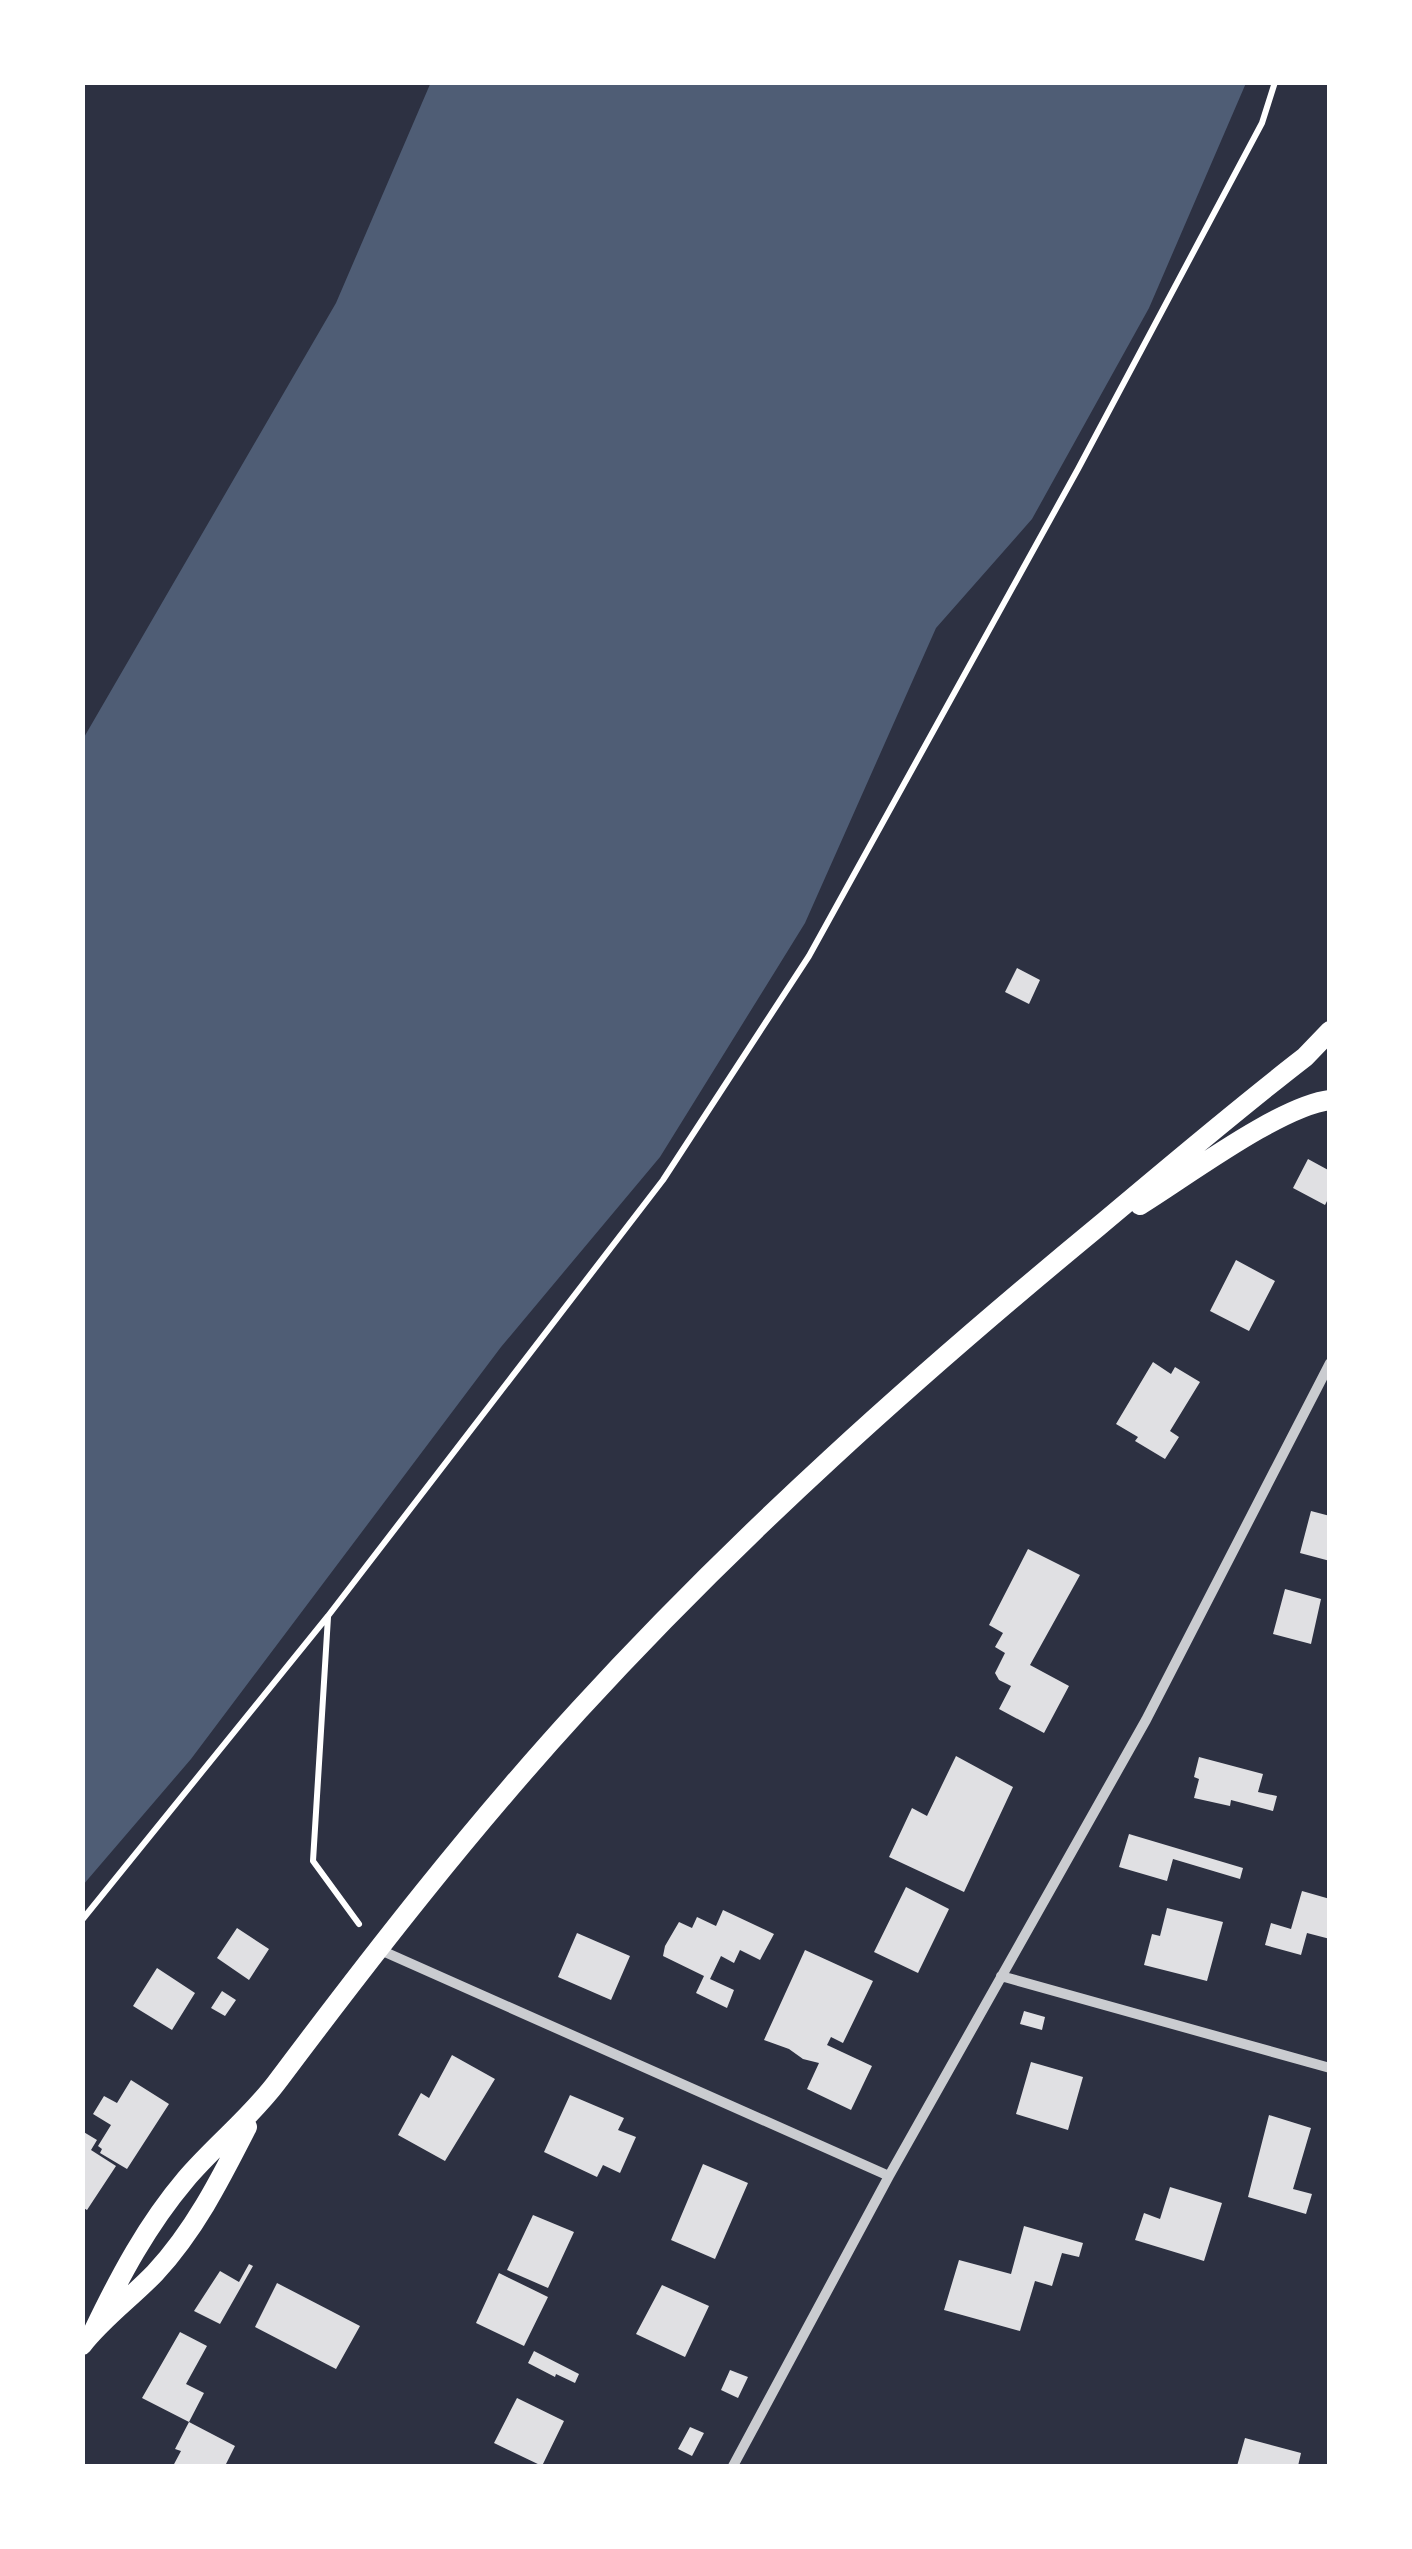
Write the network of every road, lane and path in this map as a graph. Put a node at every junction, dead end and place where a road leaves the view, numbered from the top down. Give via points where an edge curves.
1 (1275, 82) edge
2 (1330, 1031) edge
3 (1330, 1100) edge
4 (1075, 1245) junction
5 (1330, 1364) edge
6 (328, 1616) junction
7 (82, 1920) edge
8 (377, 1948) junction
9 (1002, 1976) junction
10 (1330, 2068) edge
11 (255, 2112) junction
12 (890, 2176) junction
13 (88, 2338) edge
14 (732, 2466) edge

1 - 6 path via 1262,122 1078,469 809,956 663,1180
2 - 4 main road
3 - 4 main road via 1282,1116
4 - 8 main road via 872,1419 720,1563 578,1711
5 - 9 street via 1146,1720
6 - 7 path
6 - 8 path via 313,1861
8 - 11 main road
8 - 12 street
9 - 10 street
9 - 12 street
11 - 13 main road via 187,2178 132,2252
11 - 13 main road via 210,2201 156,2272
12 - 14 street

